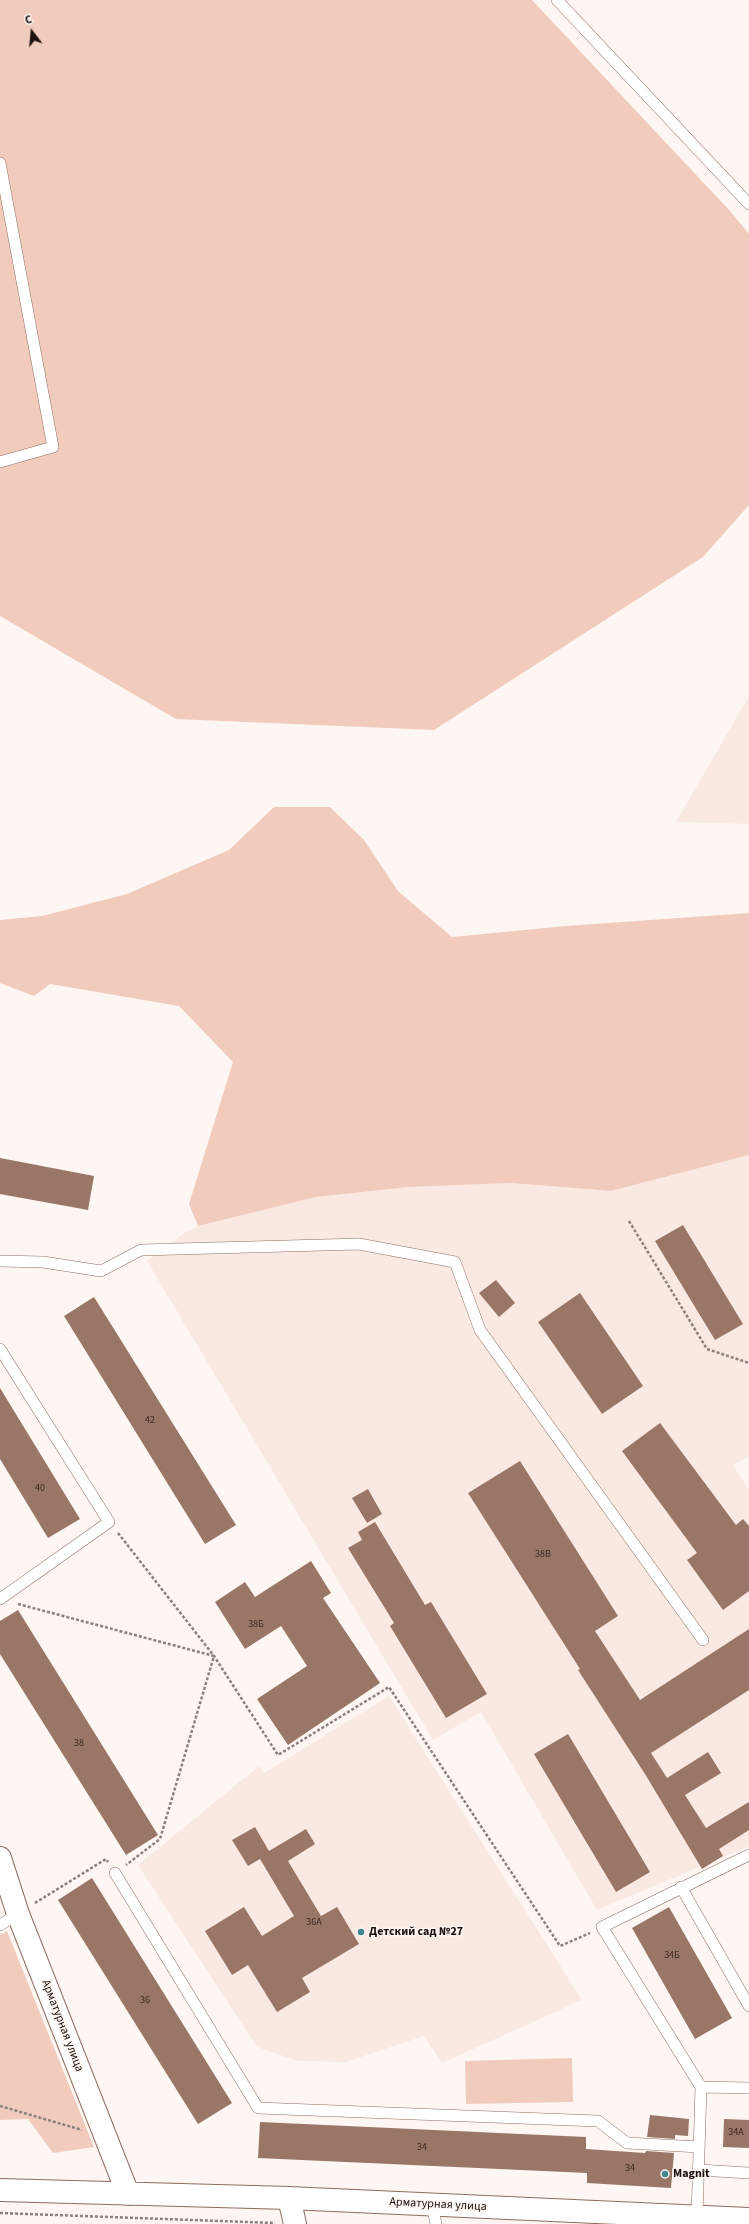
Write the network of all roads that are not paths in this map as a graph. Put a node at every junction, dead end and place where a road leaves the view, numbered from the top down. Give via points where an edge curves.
1 (557, 0) edge
2 (0, 163) edge
3 (749, 204) edge
4 (0, 462) edge
5 (0, 1261) edge
6 (0, 1349) edge
7 (0, 1599) edge
8 (703, 1640) dead end
9 (749, 1855) edge
10 (0, 1858) edge
11 (114, 1873) road end
12 (681, 1887) junction
13 (18, 1914) junction
14 (0, 1925) edge
15 (749, 2006) edge
16 (701, 2087) junction
17 (749, 2088) edge
18 (699, 2147) junction
19 (699, 2170) junction
20 (749, 2173) edge
21 (0, 2190) edge
22 (128, 2194) junction
23 (289, 2198) junction
24 (434, 2214) edge
25 (697, 2217) junction
26 (749, 2219) edge
27 (295, 2224) edge

1 - 3 lane
2 - 4 lane via 52,447
5 - 8 lane via 43,1262 101,1271 141,1250 359,1244 455,1262 480,1330
6 - 7 lane via 109,1522
9 - 12 lane
10 - 13 street, Арматурная улица
11 - 18 lane via 258,2108 598,2121 627,2143
12 - 15 lane
12 - 16 lane via 602,1927
13 - 14 lane
13 - 22 street, Арматурная улица
16 - 17 lane
16 - 18 lane
18 - 19 lane
19 - 20 lane
19 - 25 lane
21 - 22 street, Арматурная улица
22 - 23 street, Арматурная улица
23 - 24 street, Арматурная улица
23 - 27 street
24 - 25 street, Арматурная улица
25 - 26 street, Арматурная улица

